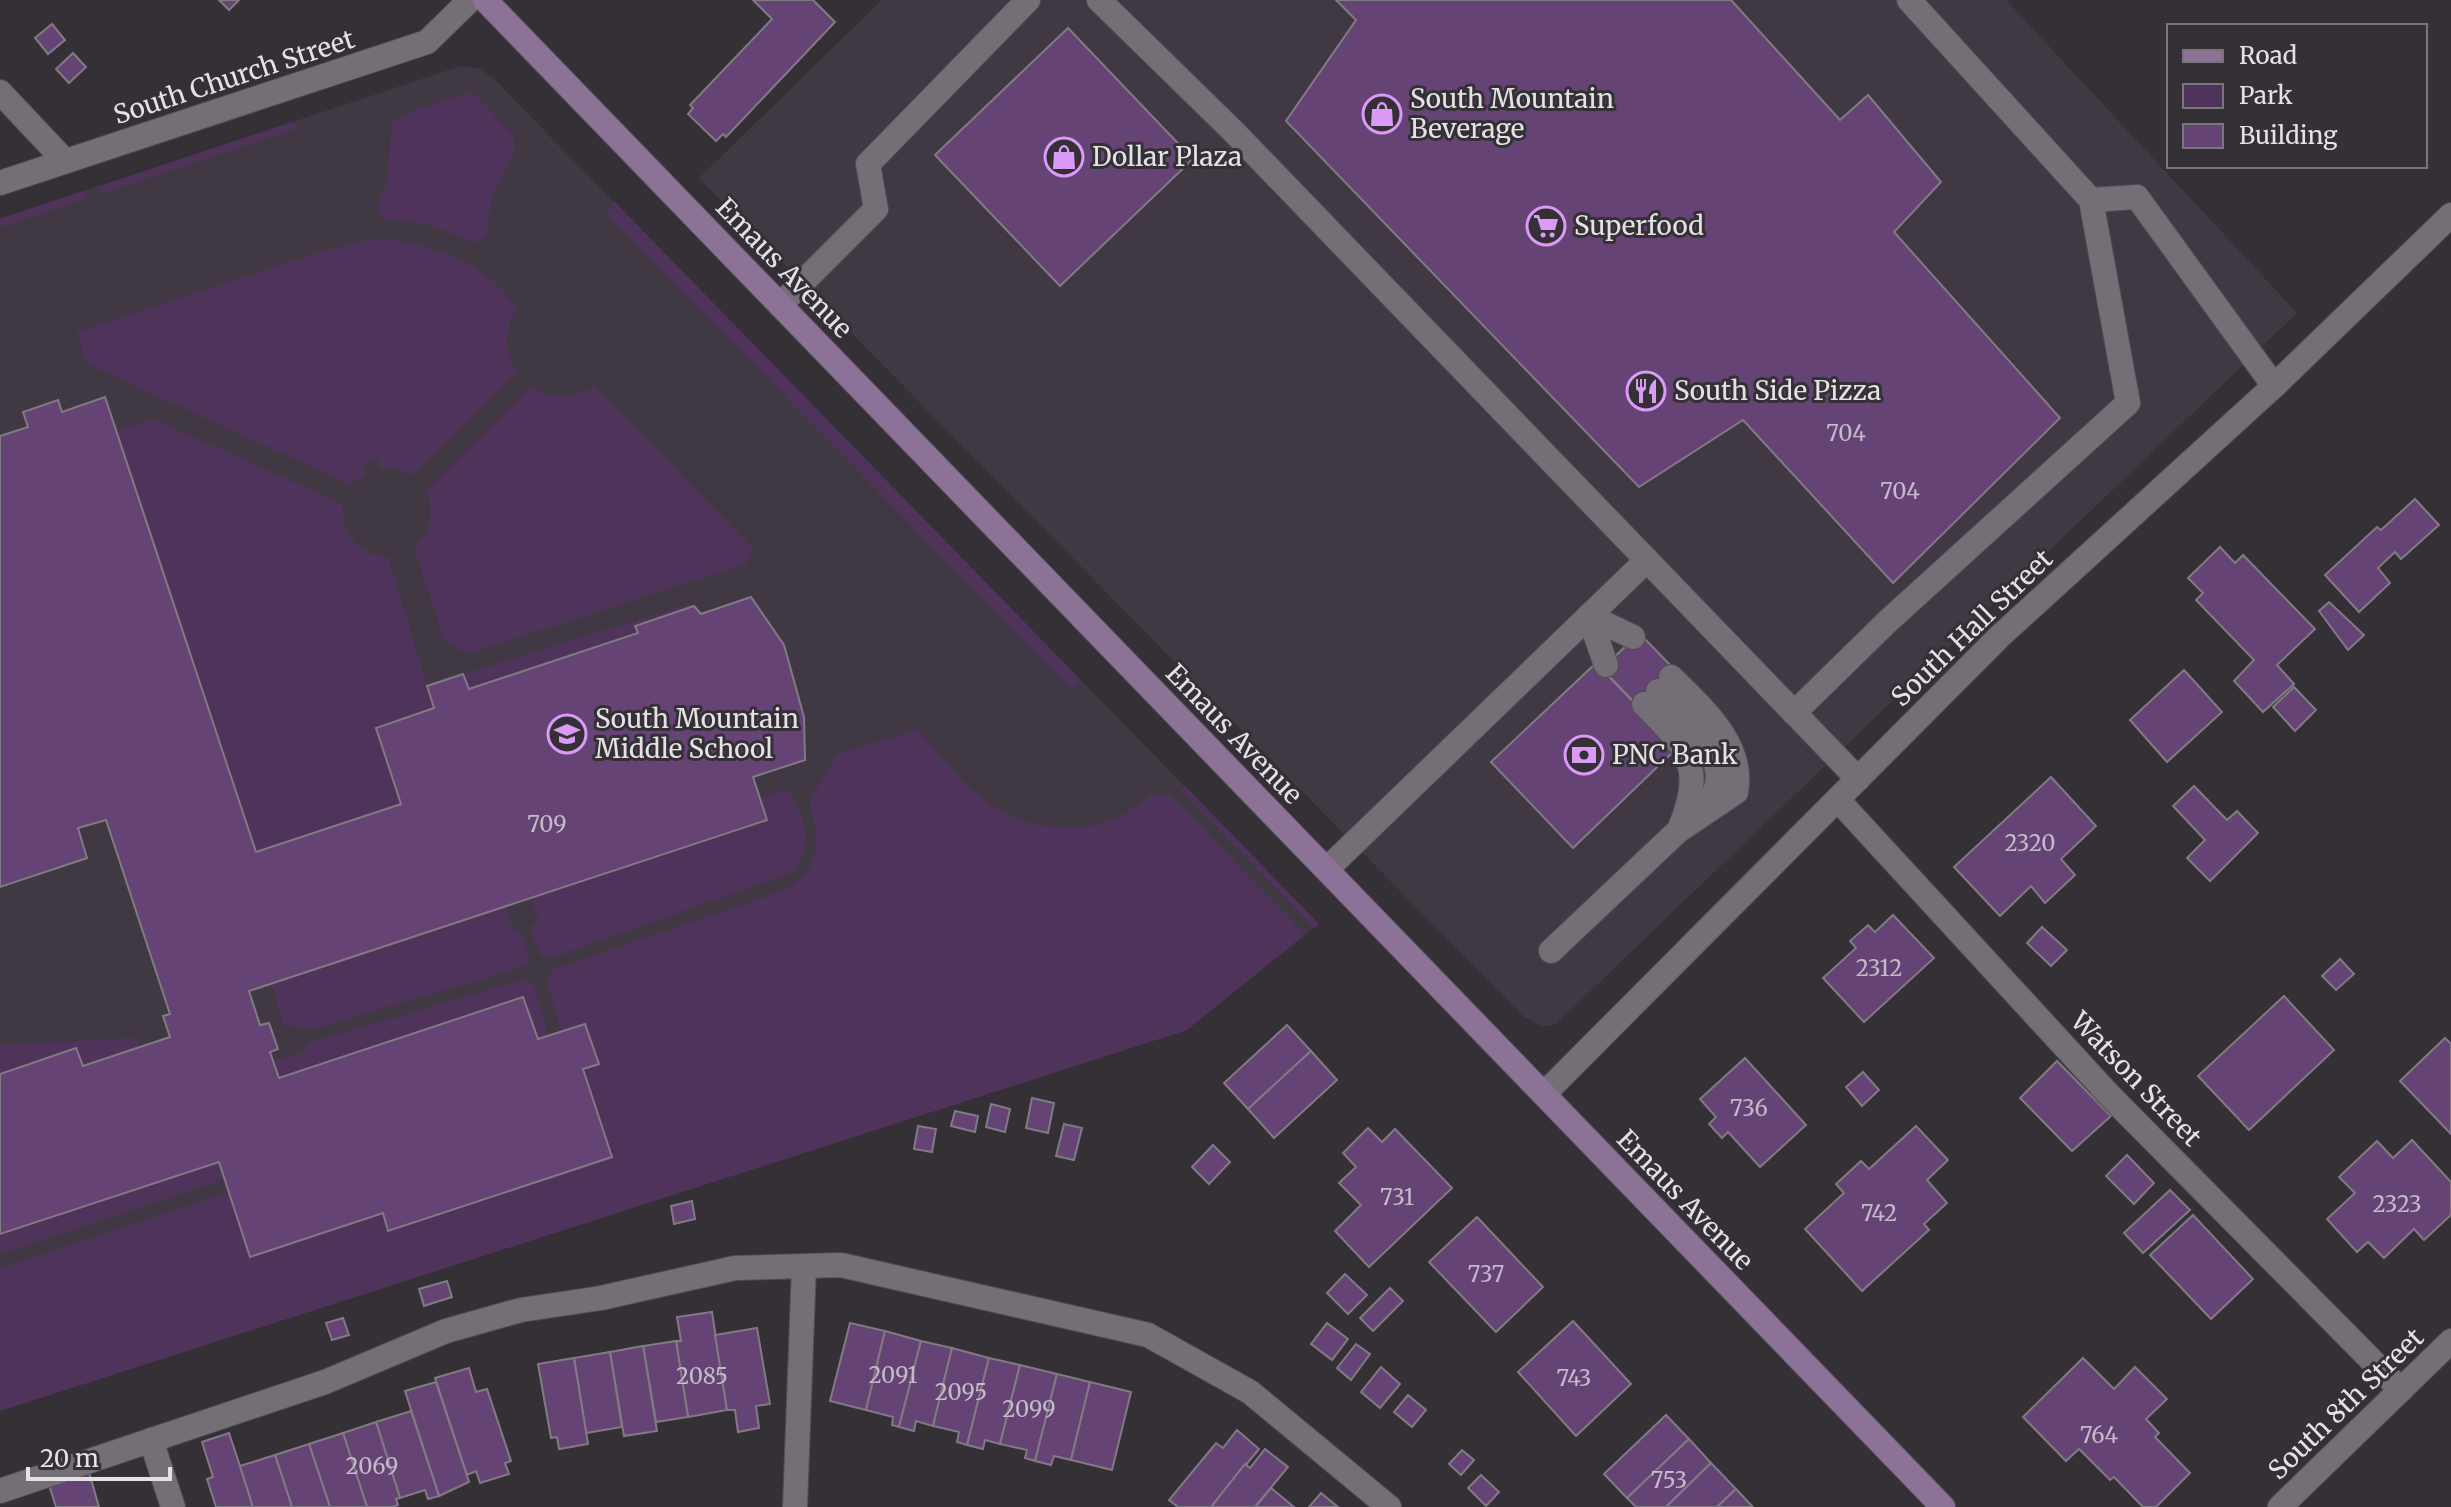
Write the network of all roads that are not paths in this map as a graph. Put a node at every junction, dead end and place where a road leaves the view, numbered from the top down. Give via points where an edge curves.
1 (470, 0) edge
2 (485, 0) edge
3 (1028, 0) edge
4 (1099, 0) edge
5 (1909, 0) edge
6 (0, 92) edge
7 (65, 161) junction
8 (0, 183) edge
9 (2091, 200) junction
10 (2451, 215) edge
11 (780, 305) junction
12 (2274, 386) junction
13 (1647, 560) junction
14 (1589, 616) junction
15 (1794, 713) junction
16 (1858, 779) junction
17 (1838, 800) junction
18 (1678, 831) junction
19 (1327, 869) junction
20 (1551, 951) dead end
21 (1544, 1094) junction
22 (804, 1266) junction
23 (2451, 1341) edge
24 (2401, 1390) junction
25 (151, 1440) junction
26 (0, 1491) edge
27 (173, 1507) edge
28 (795, 1507) edge
29 (1389, 1507) edge
30 (1943, 1507) edge
31 (2280, 1507) edge

1 - 7 street, South Church Street via 427,42
2 - 11 main road, Emaus Avenue
3 - 11 street via 868,164 876,209
4 - 13 street via 1234,132
5 - 9 street
6 - 7 street
7 - 8 street, South Church Street
9 - 12 street via 2137,197
9 - 15 street via 2128,403
10 - 12 street, South Hall Street
11 - 19 main road, Emaus Avenue
12 - 16 street, South Hall Street via 1999,637
13 - 14 street
13 - 15 street
14 - 14 street via 1620,651
14 - 19 street
15 - 16 street
16 - 17 street, South Hall Street
17 - 21 street, South Hall Street
17 - 24 street, Watson Street via 2111,1097
18 - 18 street via 1736,792 1739,776 1716,722 1658,691 1694,774
18 - 20 street
19 - 21 main road, Emaus Avenue
21 - 30 main road, Emaus Avenue
22 - 25 street via 735,1268 521,1310 446,1331 325,1382
22 - 28 street
22 - 29 street via 841,1265 1148,1335 1250,1392
23 - 24 street, South 8th Street
24 - 31 street, South 8th Street
25 - 26 street
25 - 27 street

